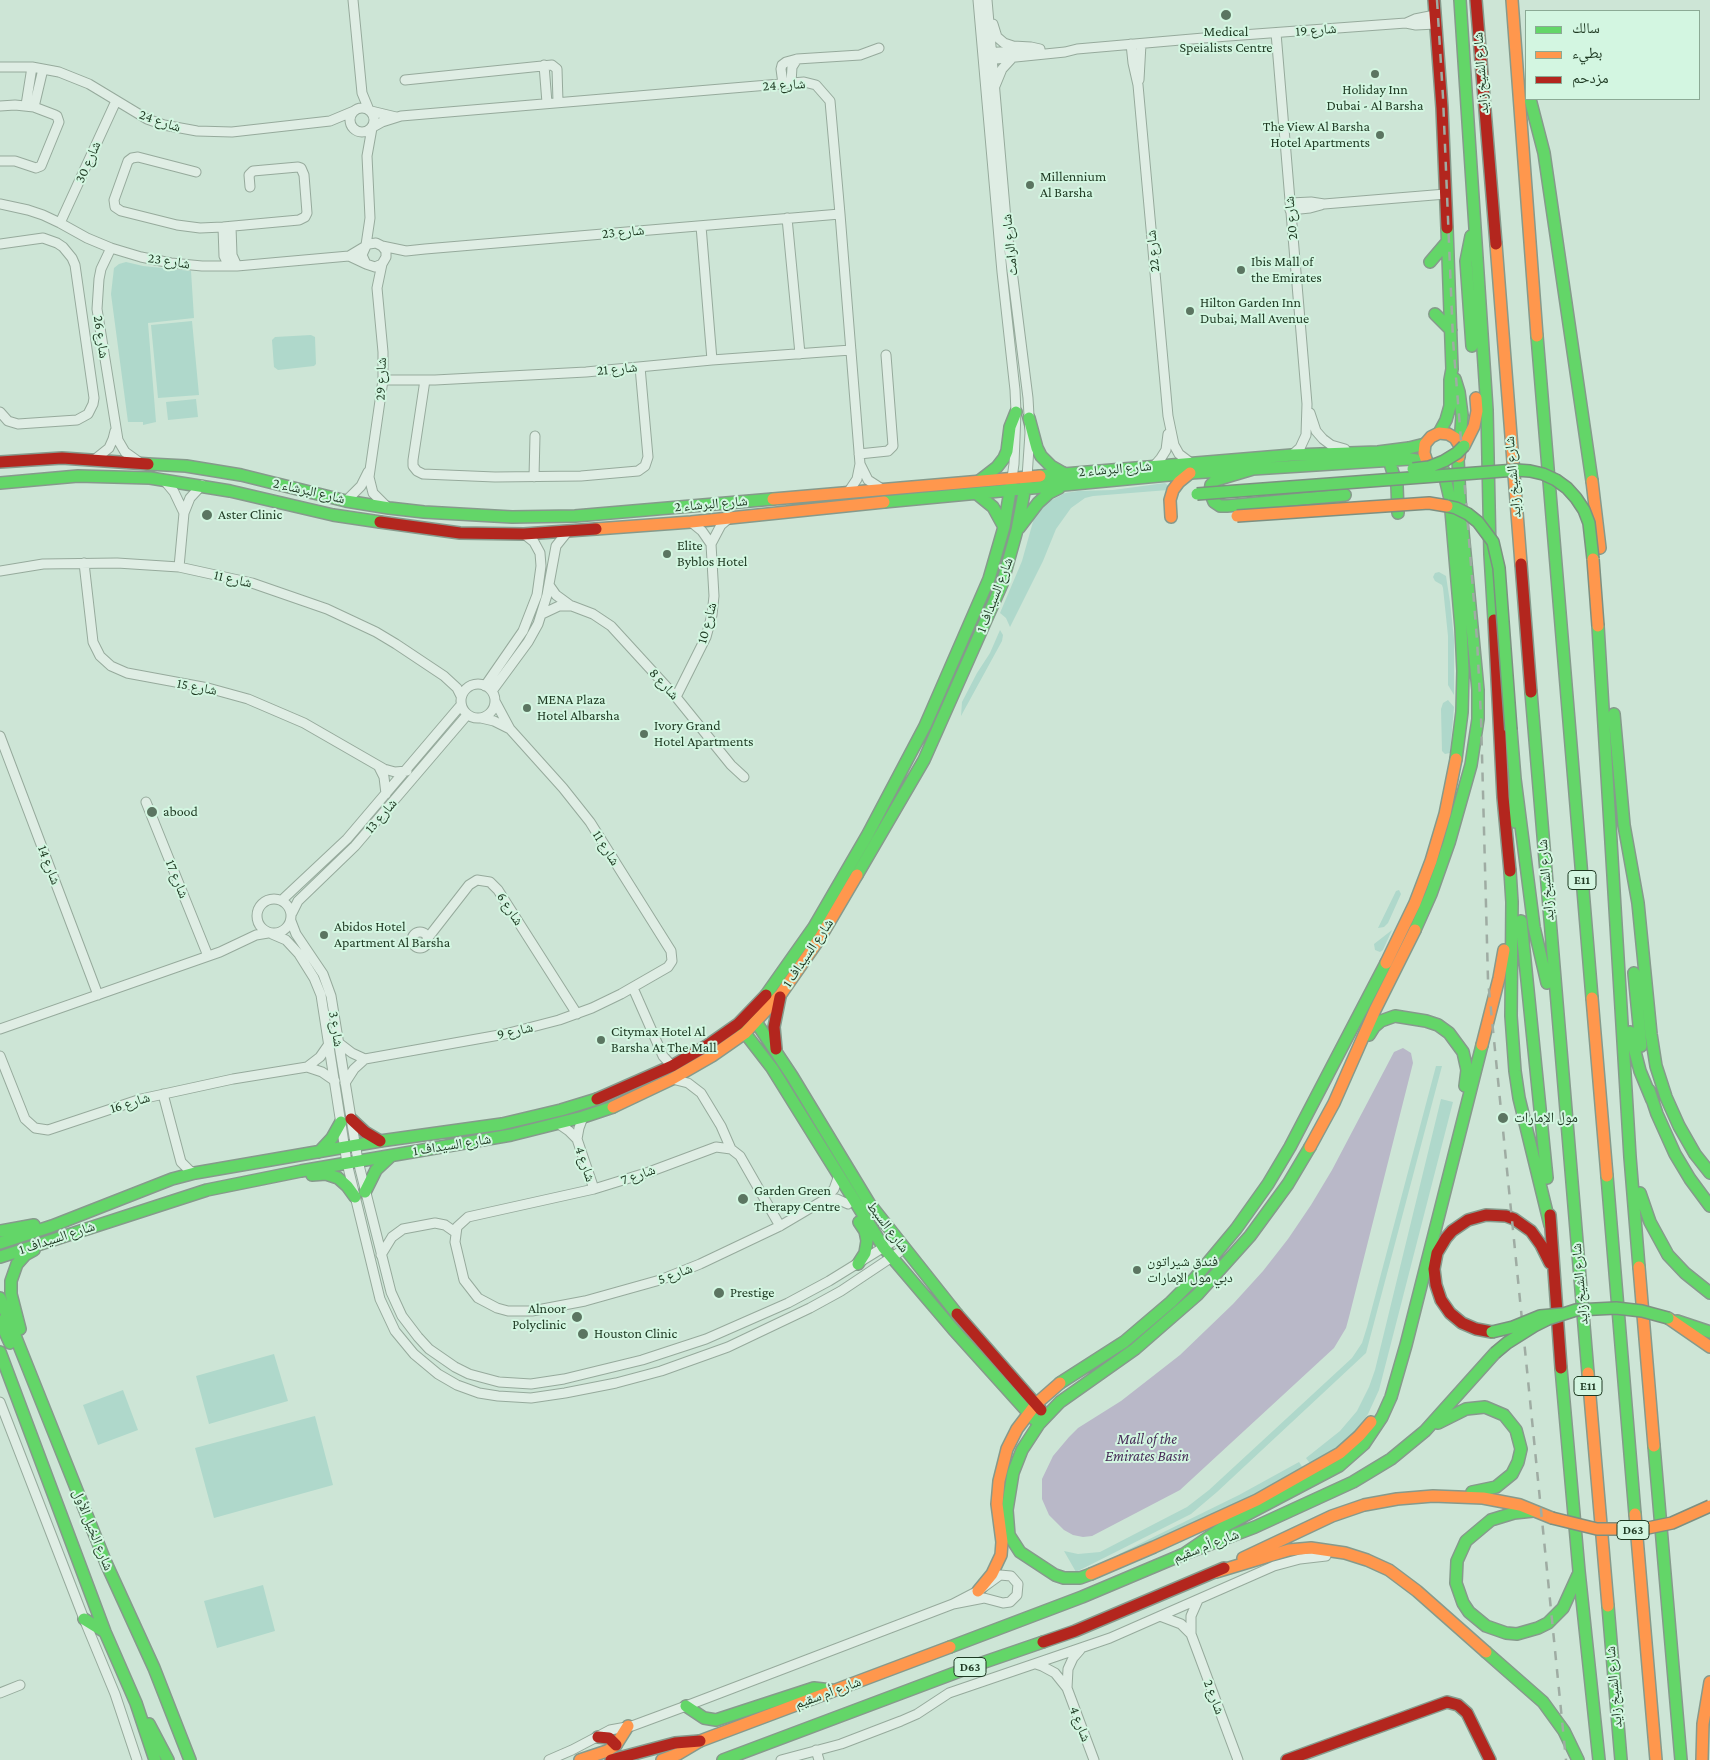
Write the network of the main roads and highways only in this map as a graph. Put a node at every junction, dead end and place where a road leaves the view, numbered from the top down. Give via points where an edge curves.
1 (1434, 0) edge
2 (1460, 0) edge
3 (1476, 0) edge
4 (1512, 0) edge
5 (1516, 61) junction
6 (1525, 84) edge
7 (1530, 100) edge
8 (1476, 228) junction
9 (1447, 242) junction
10 (1430, 262) dead end
11 (1434, 314) dead end
12 (1451, 330) junction
13 (1452, 370) junction
14 (1016, 412) road end
15 (1029, 418) road end
16 (1439, 433) junction
17 (1425, 444) junction
18 (1462, 446) junction
19 (1458, 459) junction
20 (1389, 460) junction
21 (0, 462) edge
22 (1428, 462) junction
23 (1191, 468) junction
24 (1253, 469) junction
25 (1443, 469) junction
26 (1065, 474) junction
27 (1026, 477) junction
28 (1012, 478) junction
29 (979, 481) junction
30 (5, 483) edge
31 (1320, 485) junction
32 (1063, 486) junction
33 (1024, 490) junction
34 (1010, 491) junction
35 (977, 494) junction
36 (1197, 494) dead end
37 (705, 504) junction
38 (1398, 513) dead end
39 (1237, 516) dead end
40 (1171, 517) dead end
41 (679, 523) junction
42 (1004, 527) junction
43 (1018, 530) junction
44 (1594, 626) junction
45 (1463, 671) junction
46 (1471, 766) junction
47 (1515, 779) junction
48 (1609, 823) junction
49 (1624, 825) junction
50 (1509, 848) junction
51 (1387, 972) junction
52 (781, 994) junction
53 (1557, 1011) junction
54 (753, 1018) junction
55 (742, 1028) junction
56 (776, 1052) junction
57 (1345, 1078) junction
58 (1652, 1100) junction
59 (1314, 1104) junction
60 (425, 1135) junction
61 (380, 1141) junction
62 (1457, 1141) junction
63 (319, 1152) junction
64 (351, 1155) junction
65 (392, 1155) junction
66 (1630, 1157) junction
67 (301, 1171) junction
68 (1710, 1173) edge
69 (283, 1174) junction
70 (839, 1175) junction
71 (1288, 1184) junction
72 (1710, 1206) edge
73 (1550, 1225) junction
74 (52, 1226) junction
75 (0, 1231) edge
76 (45, 1242) junction
77 (0, 1243) edge
78 (0, 1257) edge
79 (858, 1264) road end
80 (1553, 1269) junction
81 (1710, 1293) edge
82 (0, 1298) edge
83 (1563, 1314) junction
84 (1668, 1318) junction
85 (0, 1321) edge
86 (1710, 1332) edge
87 (1710, 1347) edge
88 (0, 1352) edge
89 (22, 1352) junction
90 (1002, 1366) junction
91 (1054, 1387) junction
92 (1390, 1396) junction
93 (1032, 1409) junction
94 (1042, 1420) junction
95 (1425, 1431) junction
96 (1451, 1496) junction
97 (1710, 1506) edge
98 (1533, 1511) junction
99 (1184, 1554) junction
100 (1579, 1571) junction
101 (1216, 1572) junction
102 (978, 1591) road end
103 (84, 1619) road end
104 (105, 1632) junction
105 (1710, 1682) edge
106 (834, 1692) junction
107 (136, 1702) junction
108 (686, 1706) road end
109 (628, 1726) road end
110 (598, 1737) road end
111 (700, 1741) junction
112 (184, 1744) junction
113 (616, 1745) junction
114 (155, 1760) edge
115 (168, 1760) edge
116 (190, 1760) edge
117 (196, 1760) edge
118 (580, 1760) edge
119 (611, 1760) edge
120 (662, 1760) edge
121 (723, 1760) edge
122 (1287, 1760) edge
123 (1490, 1760) edge
124 (1578, 1760) edge
125 (1599, 1760) edge
126 (1621, 1760) edge
127 (1656, 1760) edge
128 (1680, 1760) edge
129 (1702, 1760) edge

1 - 9 main road
2 - 8 main road
3 - 53 main road, شارع الشيخ زايد / E11
4 - 5 main road, E11
5 - 6 main road
5 - 127 main road, E11
7 - 49 main road via 1544,153 1597,510
8 - 18 main road via 1468,244 1466,261 1477,411 1474,426
8 - 50 main road via 1487,410 1491,574 1503,797
9 - 10 main road
9 - 12 main road
11 - 12 main road
12 - 13 main road
13 - 16 main road via 1449,413
13 - 18 main road via 1461,404
14 - 29 main road via 1004,458
15 - 26 main road via 1041,456
16 - 17 main road
16 - 18 main road via 1452,435
17 - 22 main road
17 - 23 main road, شارع البرشاء 2 via 1401,450 1292,455
18 - 19 main road
18 - 31 main road, bridge via 1451,457 1429,467
19 - 25 main road
19 - 46 main road via 1478,690 1477,734
20 - 22 main road, شارع البرشاء 2
20 - 24 main road, شارع البرشاء 2
20 - 38 main road via 1398,486
21 - 37 main road, شارع البرشاء 2 via 62,458 212,469 346,500 424,512 512,517 576,516
22 - 25 main road, شارع البرشاء 2
23 - 24 main road, شارع البرشاء 2
23 - 26 main road, شارع البرشاء 2 via 1154,466
23 - 32 main road, شارع البرشاء 2
23 - 40 main road via 1173,490
24 - 44 main road via 1216,480 1210,492 1214,502 1227,506 1516,478 1536,481 1561,496 1581,528
25 - 45 main road via 1451,507
26 - 27 main road, شارع البرشاء 2
27 - 28 main road, شارع البرشاء 2
27 - 33 main road, شارع الرامث
28 - 29 main road, شارع البرشاء 2
28 - 34 main road, شارع السيداف 1
29 - 37 main road, شارع البرشاء 2
30 - 41 main road, شارع البرشاء 2 via 84,476 164,480 260,497 333,515 460,533 524,534
31 - 36 main road, bridge
31 - 44 main road, bridge via 1516,470 1543,474 1556,480 1576,498 1589,523
32 - 33 main road, شارع البرشاء 2
32 - 43 main road via 1038,503
33 - 34 main road, شارع البرشاء 2
33 - 43 main road, شارع السيداف 1
34 - 35 main road, شارع البرشاء 2
34 - 42 main road, شارع السيداف 1
35 - 41 main road, شارع البرشاء 2
35 - 42 main road via 993,507
37 - 41 main road via 705,516
39 - 47 main road, bridge via 1429,503 1456,508 1478,522 1493,542 1499,568
42 - 54 main road, شارع السيداف 1 via 989,579 925,726 822,914
43 - 52 main road, شارع السيداف 1 via 995,601 924,760 820,938
44 - 48 main road via 1601,785
45 - 46 main road via 1469,699 1464,752
45 - 51 main road via 1460,736 1443,822
46 - 51 main road via 1440,868 1420,919
47 - 53 main road via 1537,944
47 - 73 main road via 1517,873
48 - 58 main road via 1615,855 1629,1026 1638,1064
48 - 66 main road
49 - 58 main road via 1625,877 1640,1042
49 - 68 main road via 1640,921 1656,1066 1678,1126
50 - 62 main road via 1507,926 1502,965
50 - 73 main road via 1511,1016 1515,1071
51 - 57 main road
51 - 59 main road
52 - 54 main road, شارع السيداف 1
52 - 56 main road via 774,1035
53 - 126 main road, شارع الشيخ زايد / E11
54 - 55 main road, شارع السيداف 1
54 - 56 main road, شارع السبط
55 - 60 main road, شارع السيداف 1 via 672,1066 602,1097 502,1124
55 - 65 main road, شارع السيداف 1 via 712,1056 619,1105 511,1135
55 - 70 main road, شارع السبط via 769,1063
56 - 90 main road, شارع السبط via 869,1203
57 - 62 main road via 1371,1031 1381,1021 1400,1016 1438,1025 1464,1052 1467,1064 1457,1120
57 - 71 main road
58 - 72 main road via 1672,1148
59 - 71 main road via 1310,1127 1283,1172
59 - 91 main road via 1256,1202 1195,1278 1124,1342
60 - 61 main road, شارع السيداف 1
60 - 64 main road via 416,1142
61 - 63 main road via 346,1120
61 - 64 main road, شارع السيداف 1
62 - 92 main road via 1406,1345
63 - 64 main road, شارع السيداف 1
63 - 74 main road, شارع السيداف 1 via 172,1179
64 - 65 main road, شارع السيداف 1
64 - 67 main road, شارع السيداف 1
64 - 69 main road via 295,1166
65 - 67 main road via 376,1170 360,1194 338,1178 326,1174 308,1175
66 - 81 main road via 1645,1211 1661,1244 1685,1273
66 - 128 main road
67 - 69 main road, شارع السيداف 1
69 - 76 main road, شارع السيداف 1 via 208,1190
70 - 79 main road via 840,1189 867,1238 866,1249
70 - 93 main road, شارع السبط via 891,1258
71 - 94 main road via 1250,1236 1198,1295 1156,1332 1070,1394
73 - 80 main road
74 - 75 main road via 35,1224
74 - 77 main road, شارع السيداف 1
76 - 78 main road, شارع السيداف 1
76 - 89 main road via 21,1260 10,1281
80 - 83 main road, bridge via 1530,1231 1514,1219 1486,1215 1468,1220 1452,1231 1440,1246 1434,1277 1438,1292 1450,1312 1462,1323 1476,1329 1492,1332 1540,1316
80 - 100 main road
82 - 89 main road, شارع الخيل الأول
83 - 84 main road, شارع أم سقيم / D63, bridge via 1589,1308 1616,1308
83 - 95 main road, شارع أم سقيم / D63, bridge via 1527,1330 1495,1353
84 - 86 main road, شارع أم سقيم / D63
84 - 87 main road
85 - 89 main road via 10,1342
88 - 104 main road, شارع الخيل الأول
89 - 112 main road, شارع الخيل الأول via 106,1563
90 - 91 main road via 1030,1388
90 - 93 main road, شارع السبط
91 - 93 main road
92 - 94 main road via 1359,1436 1318,1466 1257,1500 1178,1537 1075,1579 1054,1575 1025,1556 1012,1542 1008,1529 1008,1498 1013,1473 1022,1450
92 - 99 main road via 1377,1426 1348,1459 1225,1526
93 - 94 main road, شارع السبط
93 - 102 main road via 1012,1438 1000,1470 997,1504 1001,1555 992,1574
95 - 96 main road via 1459,1411 1479,1406 1498,1411 1516,1430 1520,1456 1507,1479 1490,1489
95 - 99 main road, شارع أم سقيم / D63 via 1391,1459 1353,1482 1255,1527
96 - 98 main road, شارع أم سقيم / D63 via 1498,1500
96 - 101 main road, شارع أم سقيم / D63 via 1397,1499 1348,1510
97 - 98 main road, شارع أم سقيم / D63, bridge via 1672,1523 1642,1529 1597,1529
98 - 100 main road via 1491,1520 1466,1541 1456,1577 1459,1593 1469,1612 1486,1626 1506,1633 1528,1632 1548,1623 1563,1608
99 - 106 main road, شارع أم سقيم / D63 via 1082,1597
100 - 125 main road
101 - 121 main road, شارع أم سقيم / D63 via 1075,1632 976,1665
101 - 124 main road via 1300,1549 1323,1549 1389,1570 1530,1689 1554,1716
103 - 104 main road
104 - 107 main road, شارع الخيل الأول
105 - 129 main road via 1703,1724
106 - 108 main road via 814,1688 716,1720 704,1718
106 - 111 main road, شارع أم سقيم / D63
107 - 114 main road, شارع الخيل الأول
107 - 115 main road
109 - 113 main road
110 - 113 main road via 609,1738
111 - 119 main road via 666,1745
111 - 120 main road, شارع أم سقيم / D63
112 - 116 main road, شارع الخيل الأول
112 - 117 main road
113 - 118 main road
122 - 123 main road via 1447,1702 1458,1705 1467,1713

